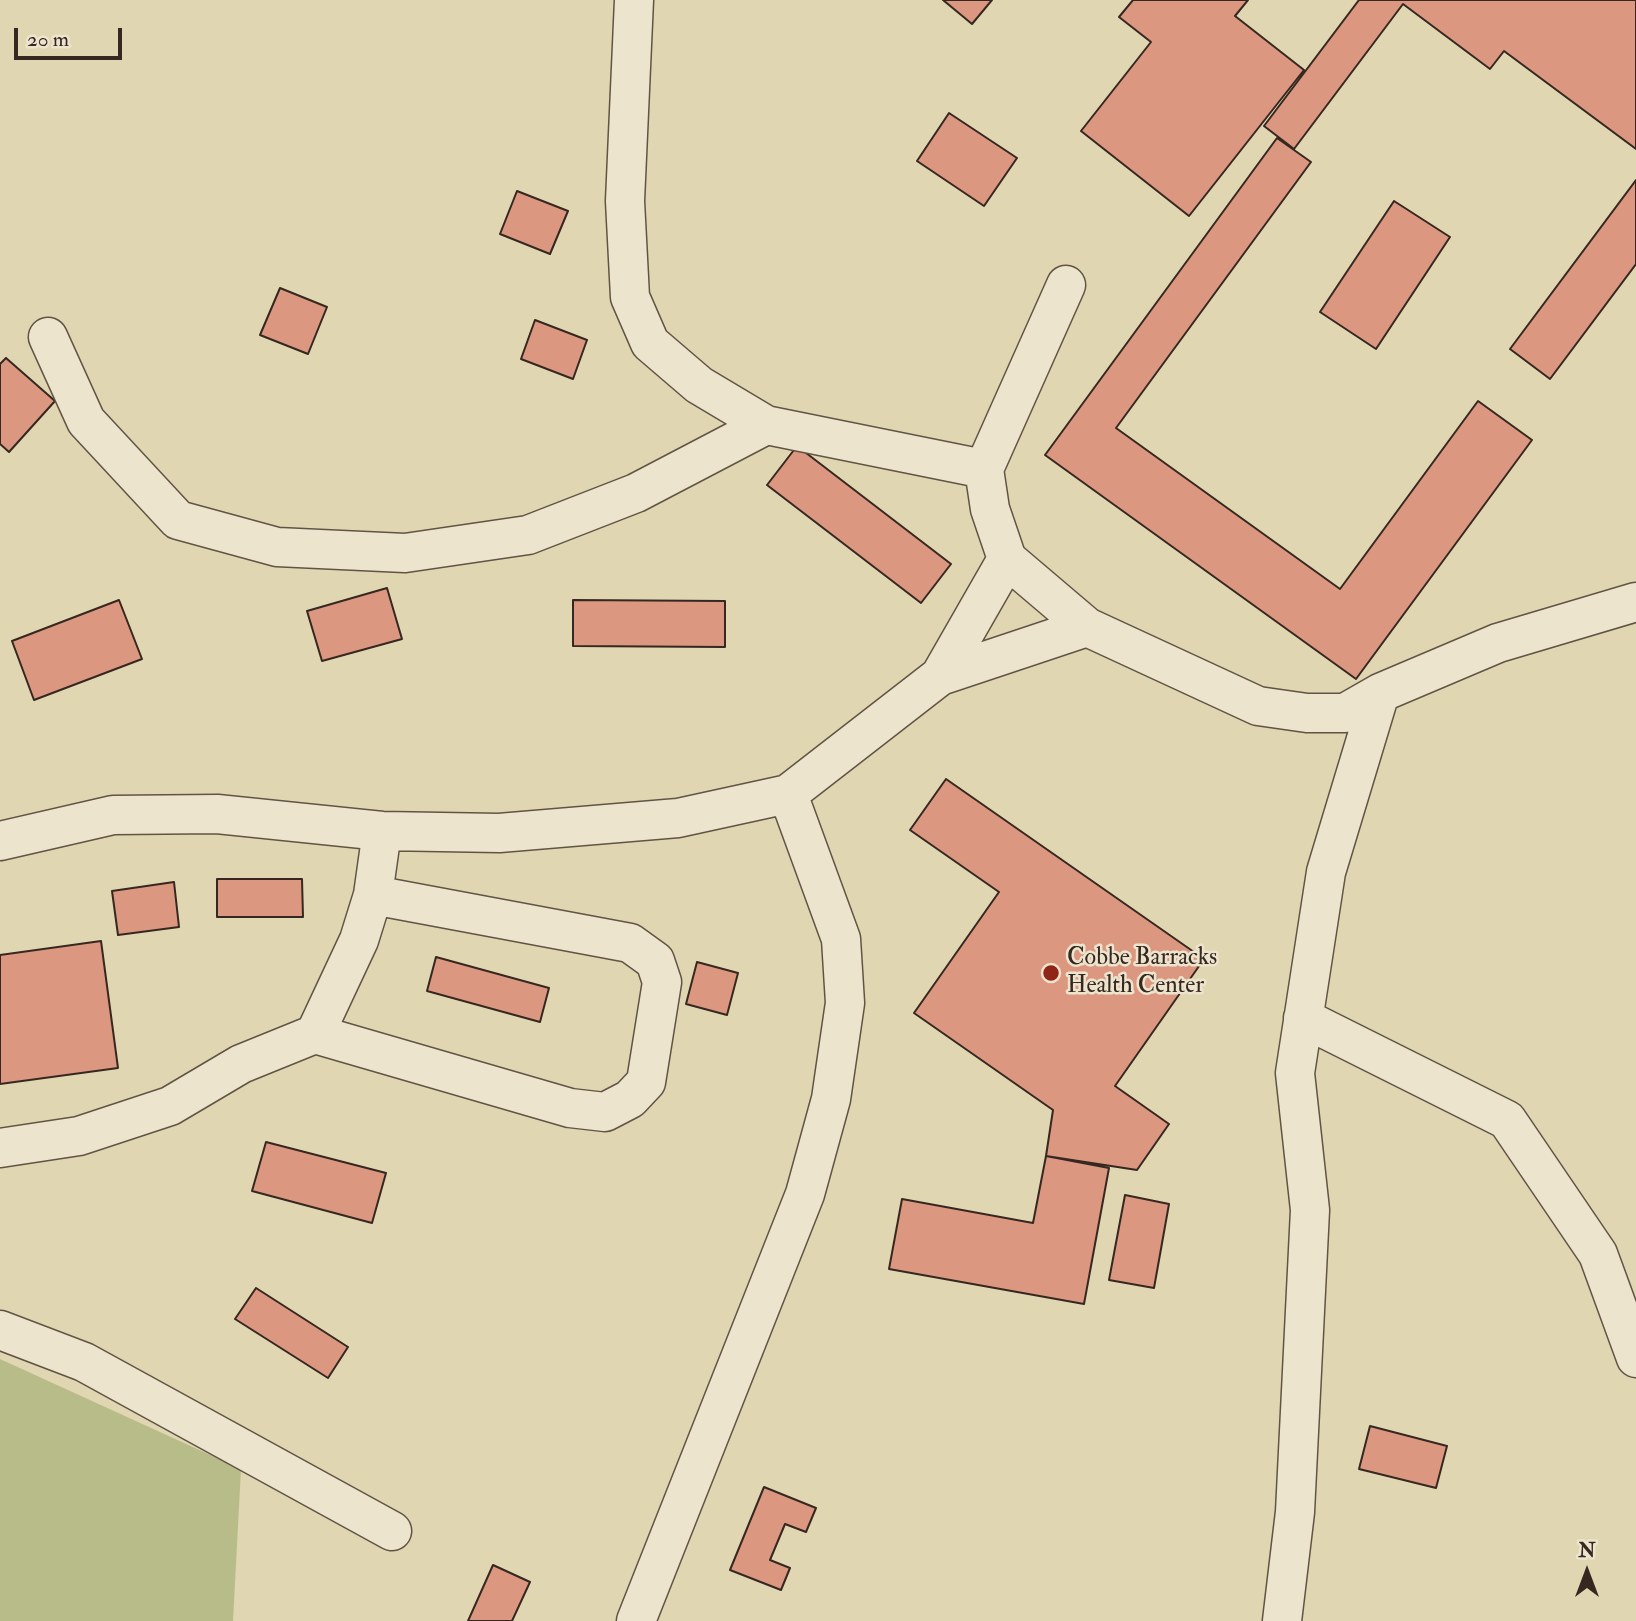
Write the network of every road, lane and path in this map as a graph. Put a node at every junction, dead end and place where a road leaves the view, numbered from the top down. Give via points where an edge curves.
1 (634, 0) edge
2 (1066, 285) dead end
3 (48, 337) dead end
4 (766, 425) junction
5 (984, 469) junction
6 (1007, 559) junction
7 (1636, 602) edge
8 (1087, 627) junction
9 (940, 676) junction
10 (1380, 693) junction
11 (788, 794) junction
12 (382, 831) junction
13 (0, 841) edge
14 (373, 895) junction
15 (1303, 1018) junction
16 (315, 1034) junction
17 (0, 1148) edge
18 (0, 1330) edge
19 (1636, 1358) edge
20 (391, 1531) dead end
21 (636, 1621) edge
22 (1282, 1621) edge

1 - 4 street via 625,201 630,298 650,342 699,385
2 - 5 street
3 - 4 street via 86,421 178,520 277,547 405,553 528,535 636,493
4 - 5 street
5 - 6 street via 990,509
6 - 8 street
6 - 9 street
7 - 10 street via 1498,643
8 - 9 street
8 - 10 street via 1258,706 1345,713
9 - 11 street
10 - 15 street via 1326,872
11 - 12 street via 678,818 499,833
11 - 21 street via 841,939 845,1003 831,1099 805,1194
12 - 13 street via 217,814 113,815
12 - 14 street
14 - 16 street via 359,940
14 - 16 street via 631,943 655,961 662,982 646,1082 631,1099 605,1112 570,1108
15 - 19 street via 1507,1120 1598,1254
15 - 22 street via 1295,1073 1310,1210 1295,1512
16 - 17 street via 241,1065 170,1106 79,1136
18 - 20 street via 85,1362

